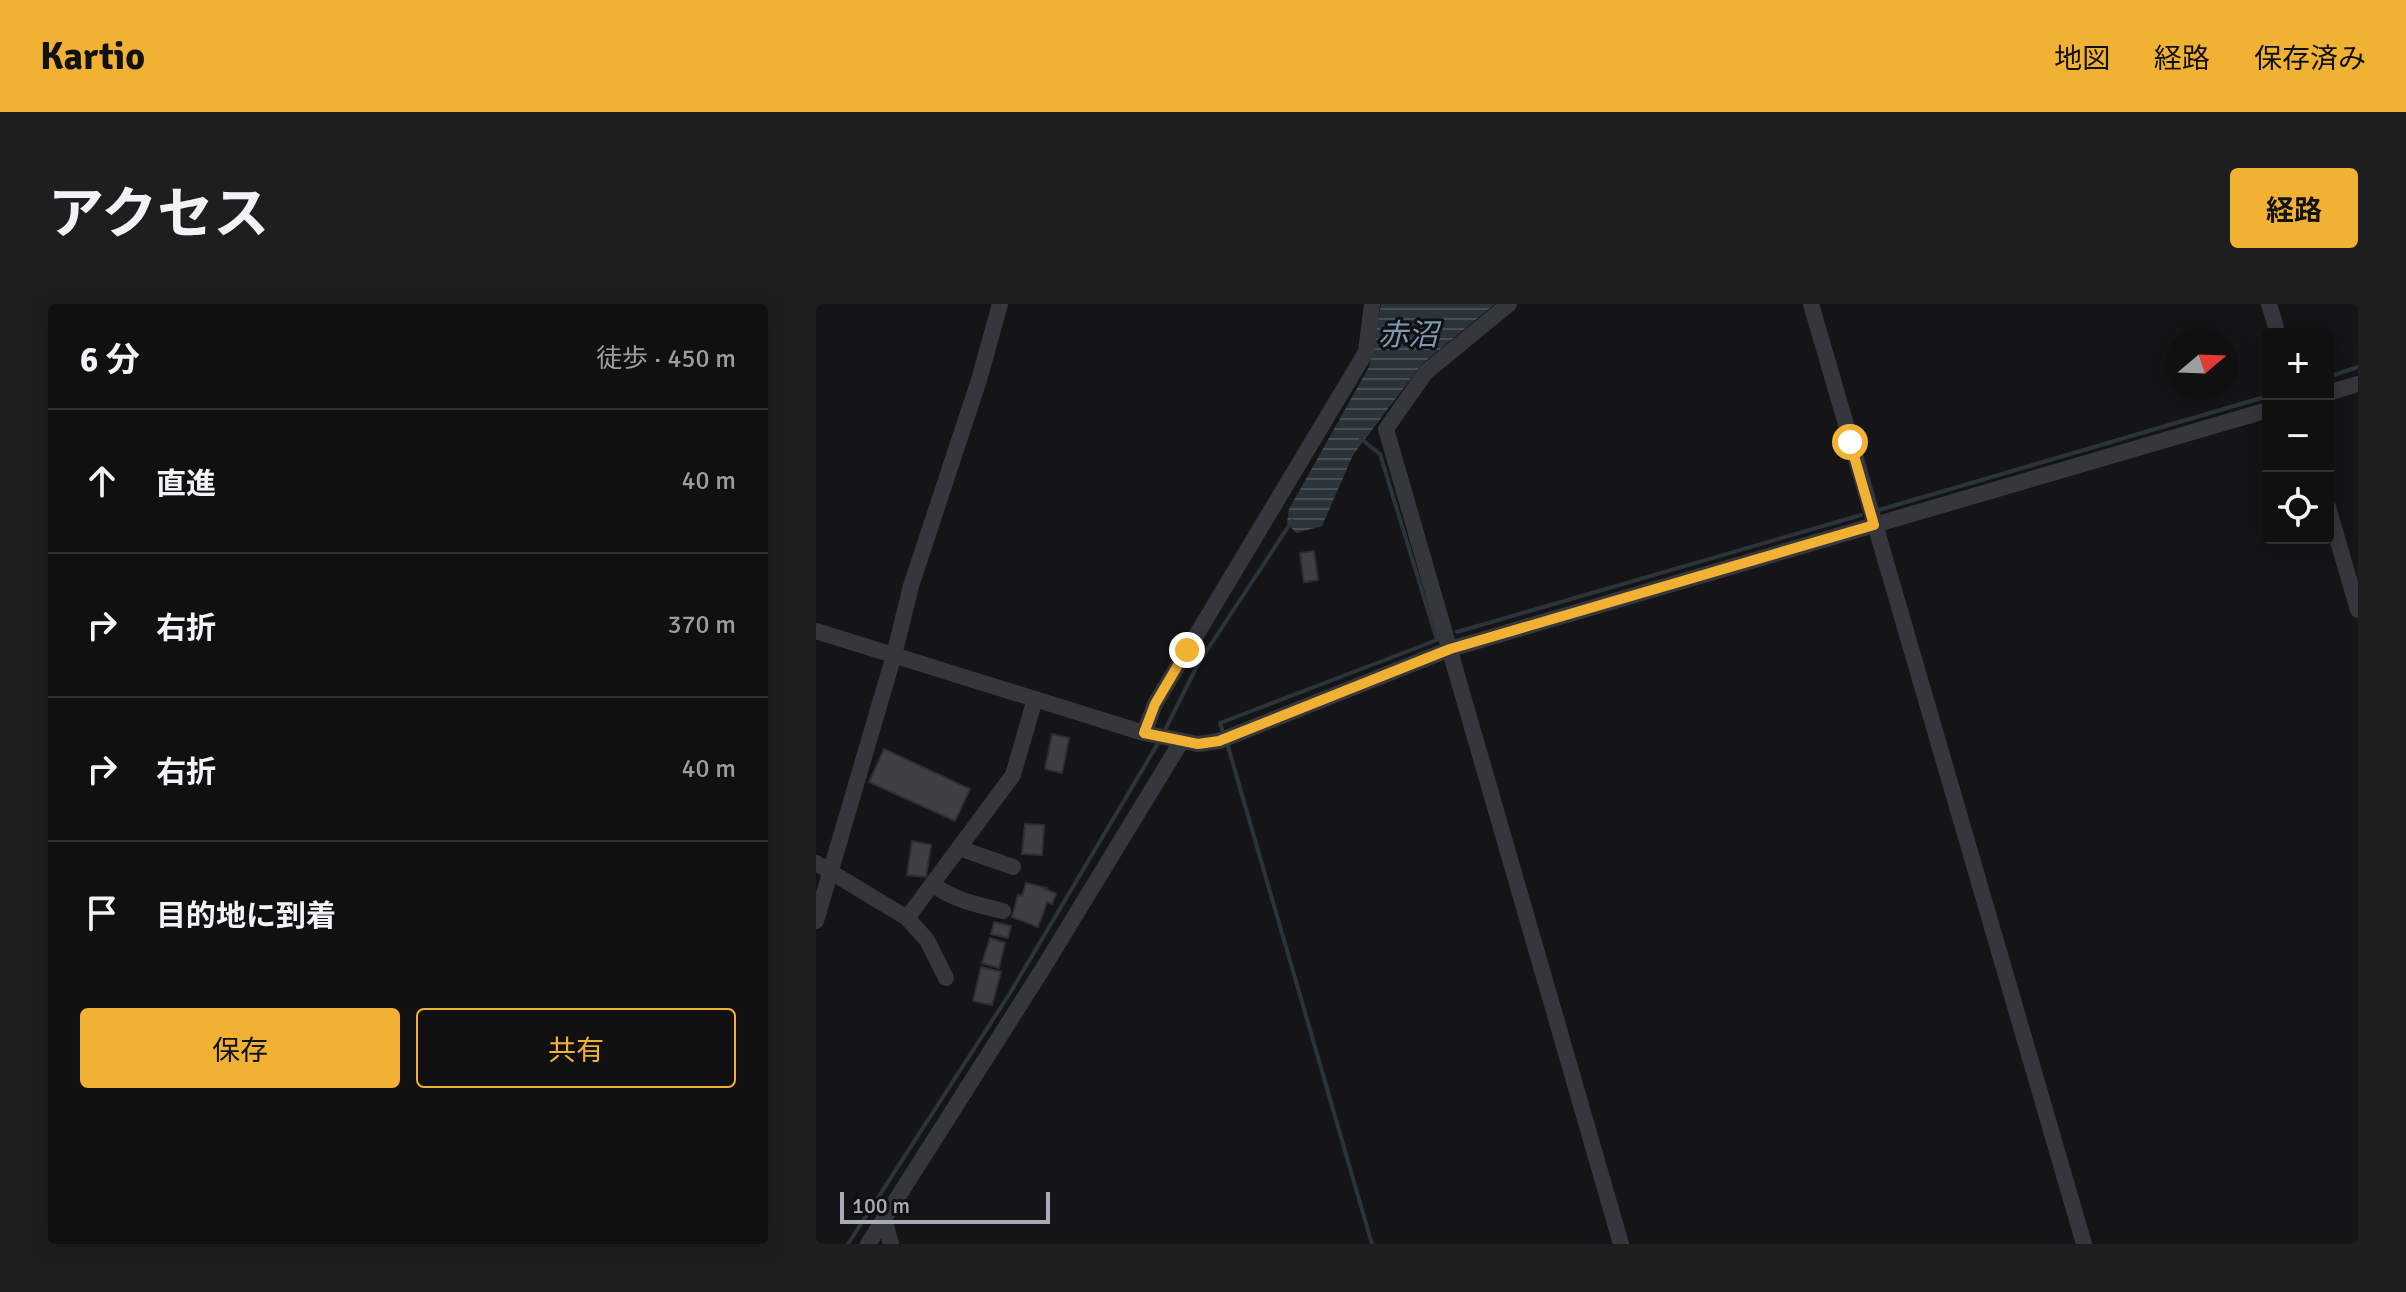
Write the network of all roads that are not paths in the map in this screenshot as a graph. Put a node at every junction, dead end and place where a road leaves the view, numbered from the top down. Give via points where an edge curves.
1 (1000, 304) edge
2 (1372, 304) edge
3 (1509, 304) edge
4 (1811, 304) edge
5 (2269, 304) edge
6 (2276, 328) edge
7 (2358, 384) edge
8 (2334, 391) edge
9 (2262, 412) edge
10 (1874, 525) junction
11 (2334, 528) edge
12 (2358, 610) edge
13 (816, 631) edge
14 (1450, 649) junction
15 (894, 655) junction
16 (1035, 699) junction
17 (1150, 734) junction
18 (1178, 741) junction
19 (959, 848) junction
20 (1013, 867) dead end
21 (823, 868) edge
22 (932, 884) junction
23 (1003, 911) dead end
24 (907, 918) junction
25 (816, 921) edge
26 (946, 978) dead end
27 (884, 1219) junction
28 (868, 1244) edge
29 (891, 1244) edge
30 (1621, 1244) edge
31 (2084, 1244) edge

1 - 15 street
2 - 17 street via 1366,352 1155,704
3 - 14 street via 1426,372 1386,429
4 - 10 street
5 - 6 street
7 - 8 street
9 - 10 street
10 - 14 street
10 - 31 street
11 - 12 street
13 - 15 street
14 - 18 street via 1224,740
14 - 30 street
15 - 16 street
15 - 21 street
16 - 17 street
16 - 19 street via 1013,775
17 - 18 street
18 - 27 street via 1042,970
19 - 20 street
19 - 22 street
21 - 24 street
21 - 25 street
22 - 23 street via 965,902
22 - 24 street
24 - 26 street via 927,940
27 - 28 street
27 - 29 street

